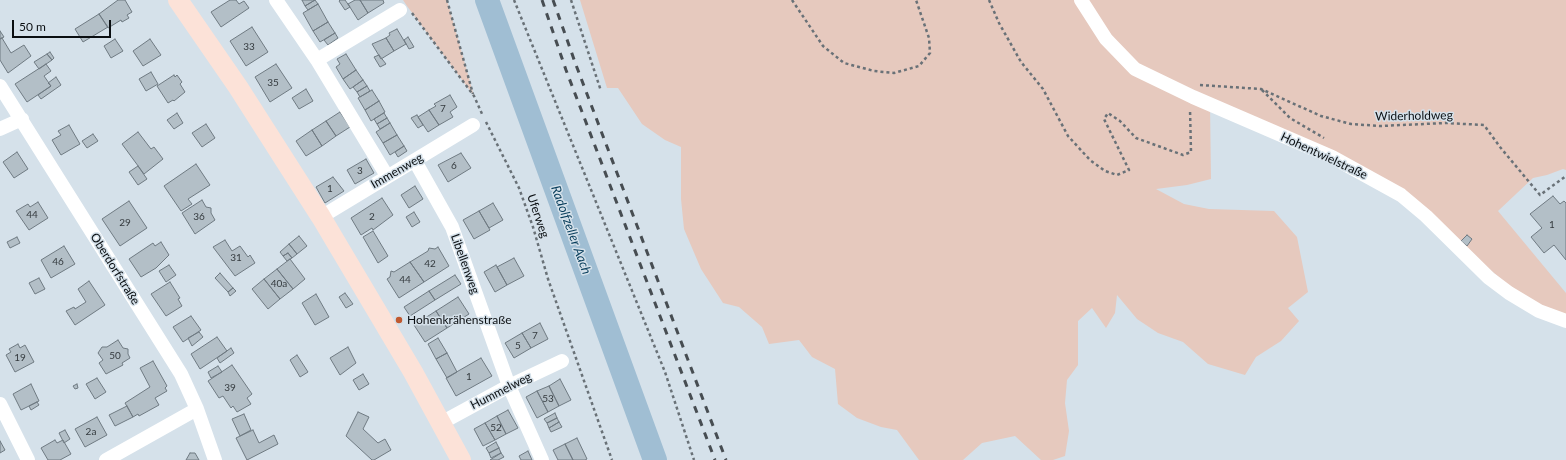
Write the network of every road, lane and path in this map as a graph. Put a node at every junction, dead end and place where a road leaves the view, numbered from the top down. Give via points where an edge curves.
1 (178, 0) edge
2 (276, 0) edge
3 (447, 0) edge
4 (514, 0) edge
5 (571, 0) edge
6 (792, 0) edge
7 (916, 0) edge
8 (989, 0) edge
9 (1081, 0) edge
10 (406, 11) joint
11 (317, 60) junction
12 (0, 86) edge
13 (1261, 89) junction
14 (601, 90) dead end
15 (1196, 91) junction
16 (474, 96) junction
17 (22, 119) junction
18 (473, 125) dead end
19 (0, 129) edge
20 (1332, 157) junction
21 (415, 161) junction
22 (388, 176) junction
23 (1566, 176) edge
24 (321, 217) junction
25 (1566, 322) edge
26 (562, 361) dead end
27 (509, 386) junction
28 (0, 404) edge
29 (197, 410) junction
30 (441, 423) junction
31 (28, 460) edge
32 (106, 460) edge
33 (215, 460) edge
34 (461, 460) edge
35 (542, 460) edge
36 (612, 460) edge
37 (694, 460) edge

1 - 24 main road via 238,86
2 - 11 street
3 - 16 path
4 - 37 path via 665,372
5 - 14 path
6 - 7 path via 823,46 844,63 894,73 919,66 930,53 929,38
8 - 15 path via 1021,62 1043,89 1068,136 1090,160 1105,171 1117,175 1129,170 1104,119 1108,113 1120,121 1136,138 1183,155 1191,152 1190,108
9 - 15 street, Hohentwielstraße via 1106,39 1135,68
10 - 11 street
10 - 16 path, Uferweg
11 - 22 street
12 - 17 street, Oberdorfstraße
13 - 15 path
13 - 20 path via 1290,118 1329,140
13 - 23 path, Widerholdweg via 1322,116 1351,124 1484,125 1540,195
15 - 20 street, Hohentwielstraße
16 - 36 path, Uferweg via 519,188 548,279
17 - 19 street
17 - 29 street, Oberdorfstraße via 181,374
18 - 21 street, Immenweg
20 - 25 street, Hohentwielstraße via 1401,195 1489,278 1509,293 1539,311
21 - 22 street, Immenweg
21 - 27 street, Libellenweg via 452,227
22 - 24 street, Immenweg
24 - 30 main road
26 - 27 street, Hummelweg
27 - 30 street, Hummelweg
27 - 35 street, Libellenweg
28 - 31 street
29 - 32 street
29 - 33 street, Oberdorfstraße
30 - 34 main road

